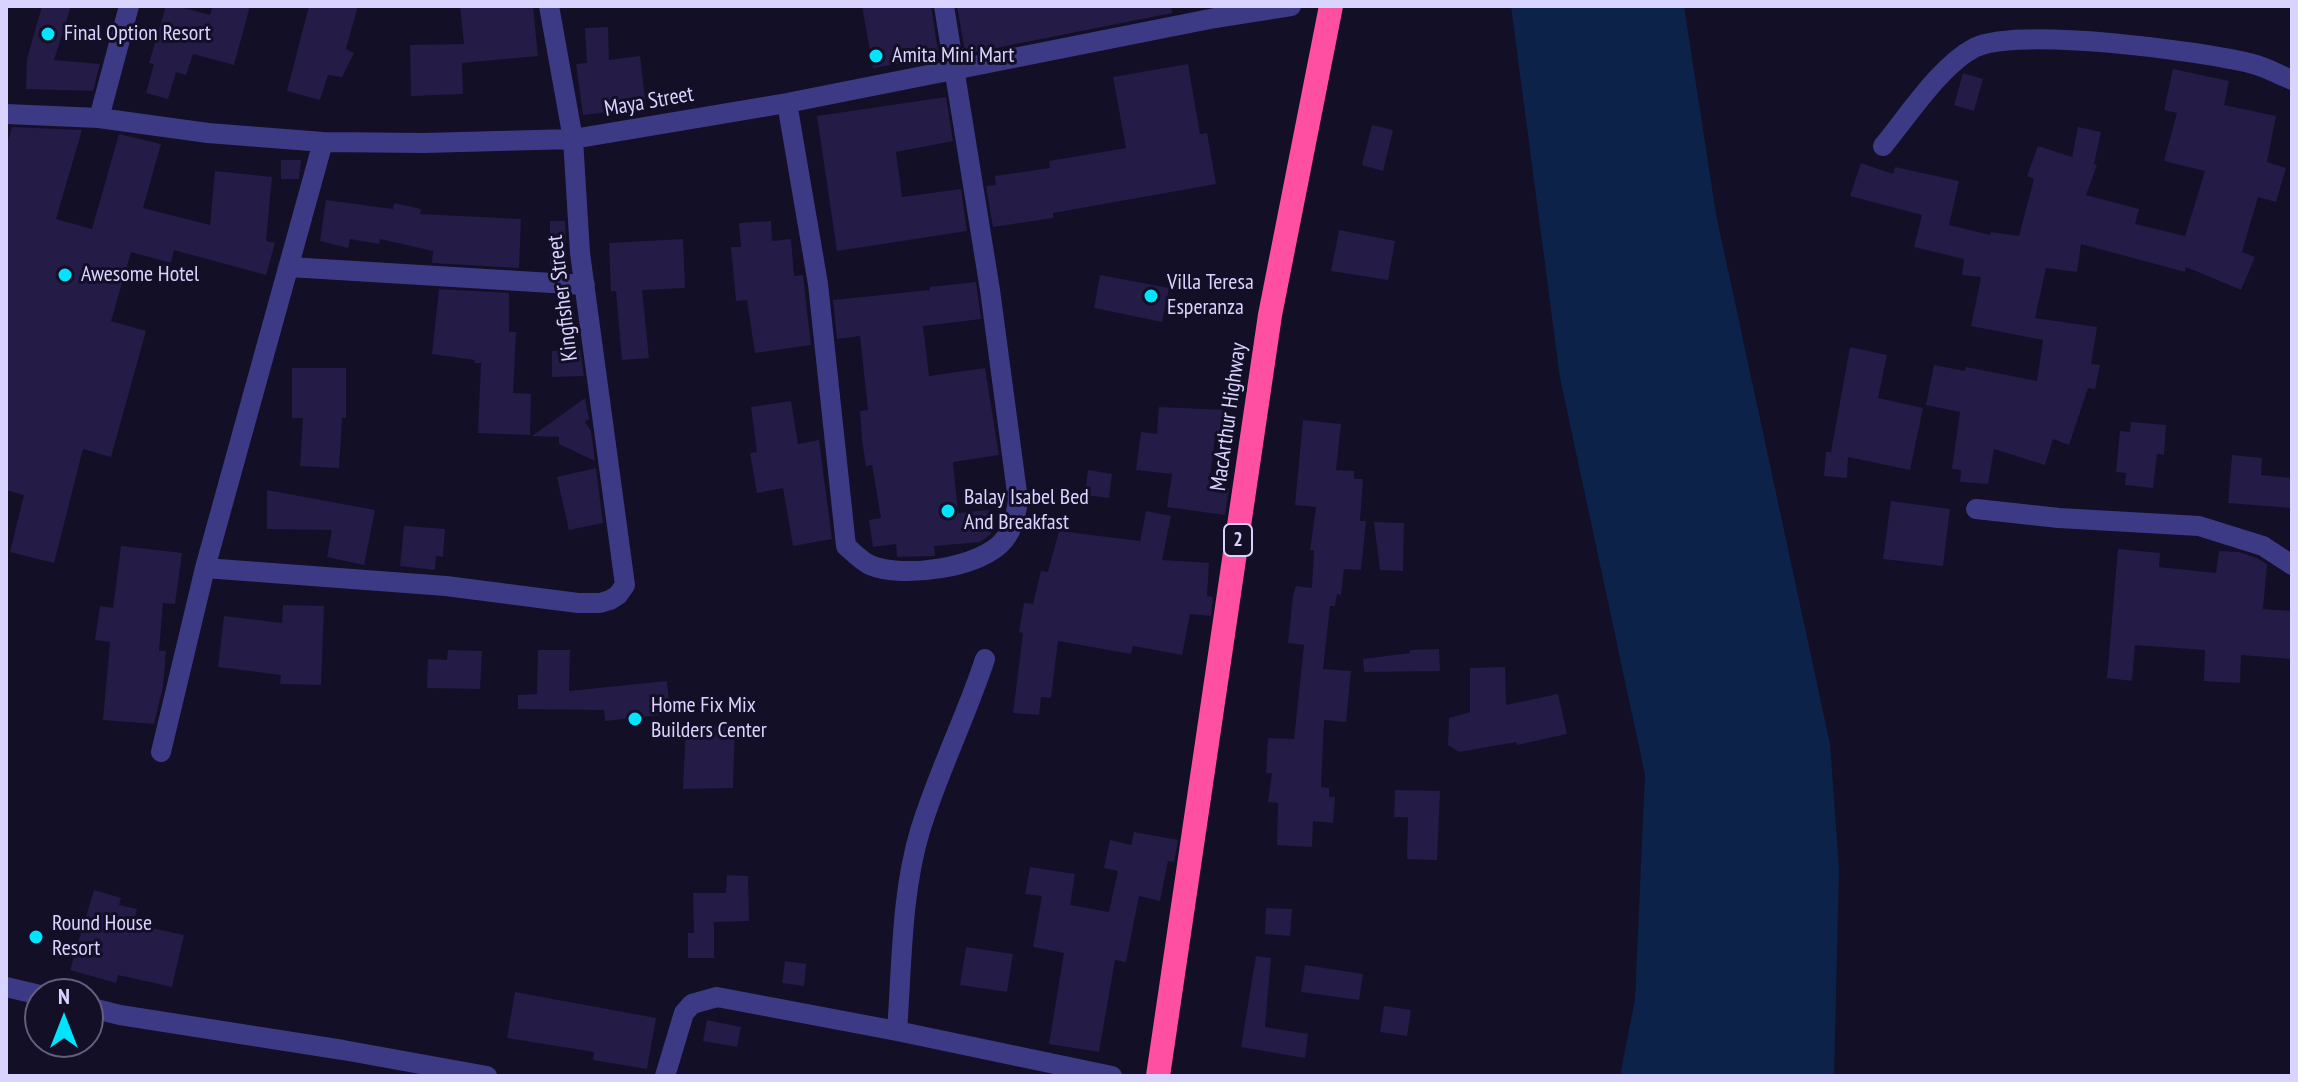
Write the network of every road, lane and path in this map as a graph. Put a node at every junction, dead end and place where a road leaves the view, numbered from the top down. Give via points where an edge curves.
1 (129, 6) edge
2 (549, 6) edge
3 (944, 6) edge
4 (1291, 6) edge
5 (1331, 6) edge
6 (956, 71) junction
7 (2292, 80) edge
8 (787, 103) junction
9 (6, 114) edge
10 (99, 118) junction
11 (573, 139) junction
12 (323, 142) junction
13 (1883, 146) dead end
14 (289, 267) junction
15 (585, 285) junction
16 (1976, 509) dead end
17 (2292, 565) edge
18 (205, 568) junction
19 (985, 659) dead end
20 (161, 752) dead end
21 (104, 1011) edge
22 (897, 1031) junction
23 (487, 1076) edge
24 (665, 1076) edge
25 (1112, 1076) edge
26 (1158, 1076) edge

1 - 10 street
2 - 11 street, Kingfisher Street
3 - 6 street
4 - 6 street, Maya Street
5 - 26 highway, MacArthur Highway / 2 via 1270,315
6 - 8 street, Maya Street
6 - 8 street via 1018,500 1003,542 962,563 913,572 887,569 872,566 846,546 818,284
7 - 13 street via 2254,64 2148,47 2031,38 1989,41 1943,74
8 - 11 street, Maya Street
9 - 10 street, Maya Street
10 - 12 street, Maya Street
11 - 12 street, Maya Street
11 - 15 street, Kingfisher Street
12 - 14 street
14 - 15 street
14 - 18 street
15 - 18 street, Kingfisher Street via 625,585 618,595 578,603 446,586
16 - 17 street via 2199,526 2263,546
18 - 20 street
19 - 22 street via 919,833 907,898
21 - 23 street
22 - 24 street via 717,997 704,999 684,1013
22 - 25 street

